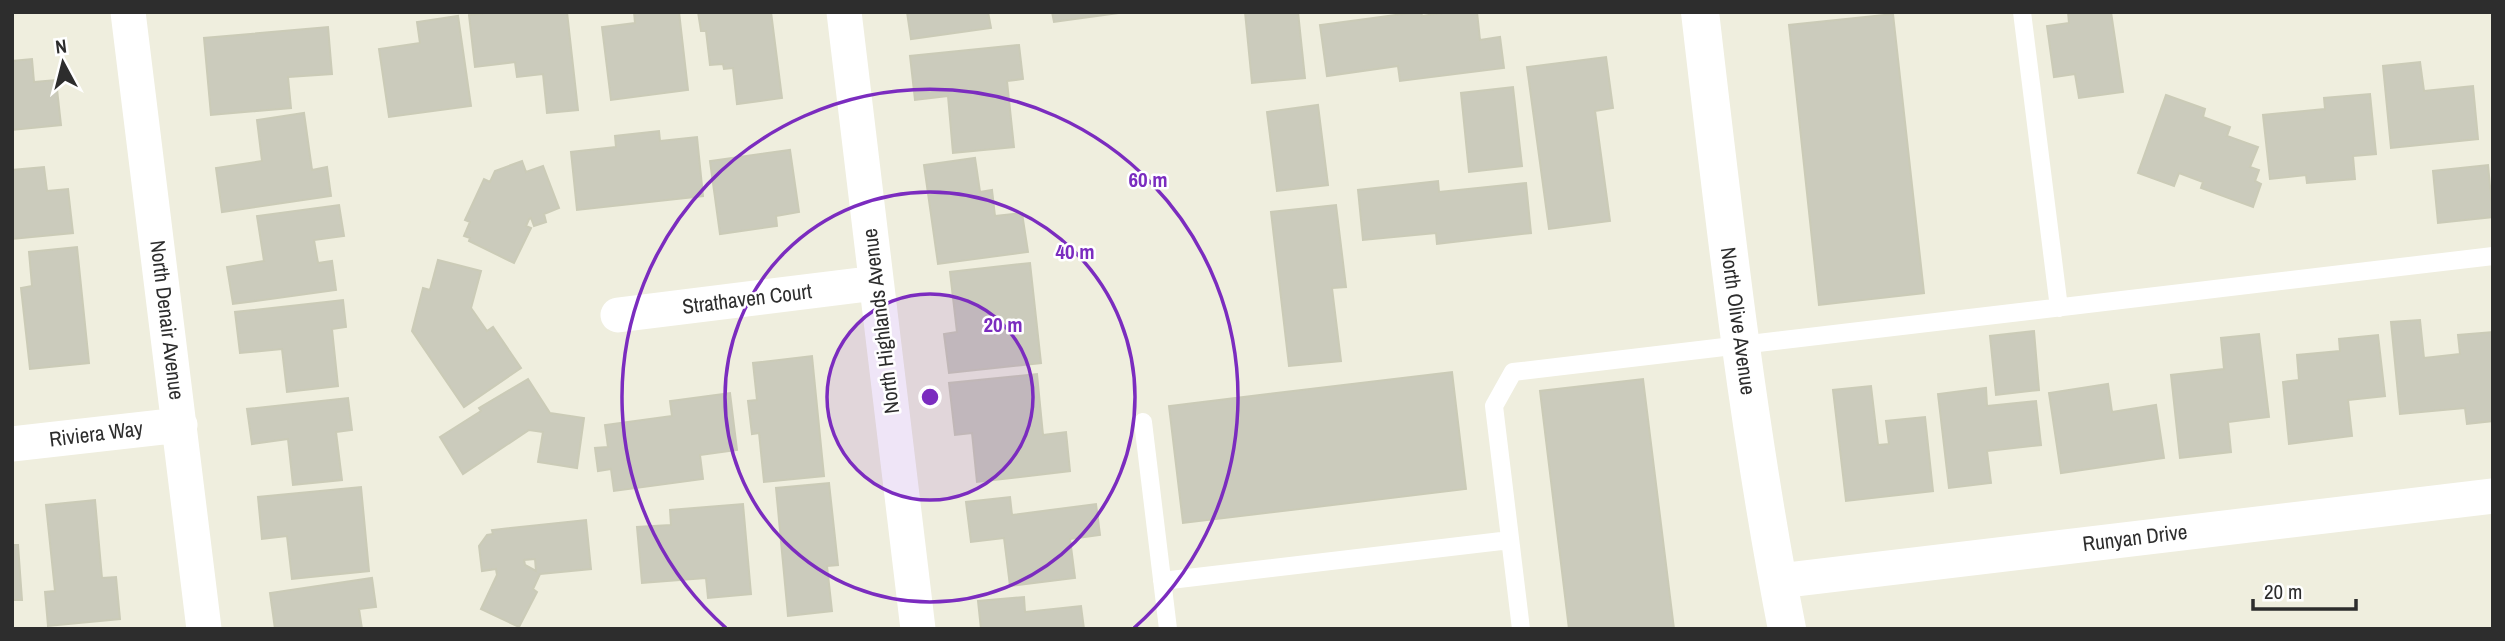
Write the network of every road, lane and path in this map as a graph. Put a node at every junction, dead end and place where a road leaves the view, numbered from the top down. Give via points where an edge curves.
1 (128, 12) edge
2 (844, 12) edge
3 (1700, 12) edge
4 (2022, 12) edge
5 (2493, 256) edge
6 (876, 283) junction
7 (2059, 307) junction
8 (618, 315) dead end
9 (1741, 346) junction
10 (1143, 422) dead end
11 (180, 425) junction
12 (12, 444) edge
13 (2493, 496) edge
14 (1510, 540) junction
15 (1162, 581) junction
16 (1778, 581) junction
17 (204, 629) edge
18 (918, 629) edge
19 (1168, 629) edge
20 (1521, 629) edge
21 (1787, 629) edge

1 - 11 street, North Denair Avenue
2 - 6 street, North Highlands Avenue
3 - 9 street, North Olive Avenue
4 - 7 lane
5 - 7 lane
6 - 8 street, Strathaven Court
6 - 18 street, North Highlands Avenue
7 - 9 lane
9 - 14 lane via 1513,372 1494,406
9 - 16 street, North Olive Avenue
10 - 15 lane
11 - 12 street, Riviera Way
11 - 17 street, North Denair Avenue
13 - 16 street, Runyan Drive
14 - 15 lane
14 - 20 lane
15 - 19 lane
16 - 21 street, North Olive Avenue

